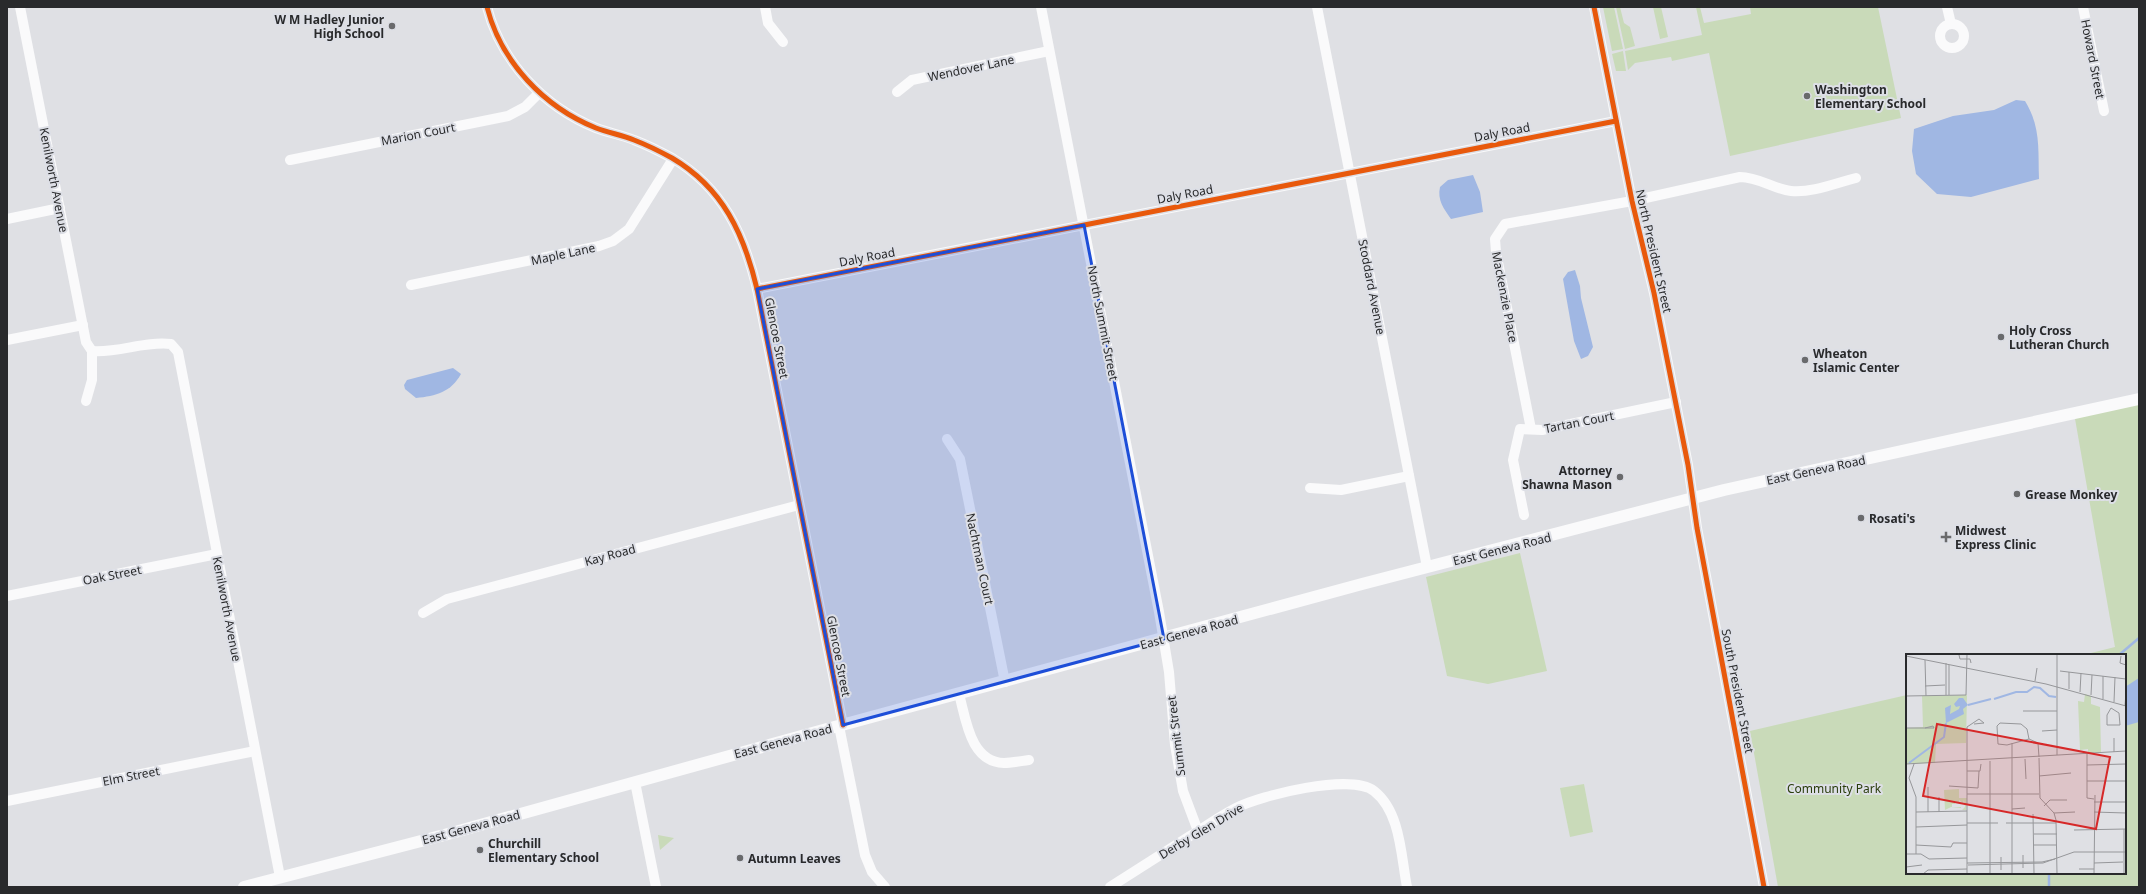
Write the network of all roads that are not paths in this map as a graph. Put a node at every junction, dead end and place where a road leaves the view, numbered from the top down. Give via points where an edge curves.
1 (20, 7) edge
2 (487, 7) edge
3 (764, 7) edge
4 (1041, 7) edge
5 (1317, 7) edge
6 (1594, 7) edge
7 (1947, 7) edge
8 (2083, 7) edge
9 (1951, 24) dead end
10 (783, 42) dead end
11 (1049, 51) junction
12 (897, 92) dead end
13 (539, 93) junction
14 (2104, 111) dead end
15 (1616, 120) junction
16 (673, 159) junction
17 (290, 160) dead end
18 (1349, 172) junction
19 (1856, 178) dead end
20 (1632, 201) junction
21 (60, 208) junction
22 (7, 219) edge
23 (1084, 224) junction
24 (411, 285) dead end
25 (757, 289) junction
26 (82, 325) junction
27 (7, 340) edge
28 (92, 351) junction
29 (2139, 399) edge
30 (86, 401) dead end
31 (1676, 402) junction
32 (1531, 429) junction
33 (946, 439) dead end
34 (1409, 476) junction
35 (1310, 488) dead end
36 (1693, 499) junction
37 (799, 505) junction
38 (1524, 515) dead end
39 (216, 554) junction
40 (1427, 567) junction
41 (7, 596) edge
42 (424, 613) dead end
43 (1164, 639) junction
44 (1005, 682) junction
45 (959, 694) junction
46 (841, 725) junction
47 (255, 751) junction
48 (1029, 760) dead end
49 (635, 782) junction
50 (7, 801) edge
51 (1198, 831) junction
52 (280, 877) junction
53 (244, 887) edge
54 (656, 887) edge
55 (885, 887) edge
56 (1110, 887) edge
57 (1407, 887) edge
58 (1764, 887) edge

1 - 21 street, Kenilworth Avenue
2 - 13 street, Glencoe Street via 500,42 518,70
3 - 10 street via 768,23
4 - 11 street, North Summit Street
5 - 18 street, Stoddard Avenue
6 - 15 street, North President Street
7 - 9 street
8 - 14 street, Howard Street
11 - 12 street, Wendover Lane via 912,80
11 - 23 street, North Summit Street
13 - 16 street, Glencoe Street via 581,122 634,140
13 - 17 street, Marion Court via 525,107 508,116
15 - 18 street, Daly Road
15 - 20 street, North President Street
16 - 24 street, Maple Lane via 629,229 613,241
16 - 25 street, Glencoe Street via 701,180 728,212 748,253
18 - 23 street, Daly Road
18 - 34 street, Stoddard Avenue
19 - 20 street, Mackenzie Place via 1796,191 1740,177
20 - 31 street, North President Street
20 - 32 street, Mackenzie Place via 1505,224 1495,239
21 - 22 street
21 - 26 street, Kenilworth Avenue
23 - 25 street, Daly Road
23 - 43 street, North Summit Street
25 - 37 street, Glencoe Street
26 - 27 street
26 - 28 street, Kenilworth Avenue via 86,342
28 - 30 street via 92,380
28 - 39 street, Kenilworth Avenue via 108,352 156,342 171,344 178,352
29 - 36 main road, East Geneva Road
31 - 32 street, Tartan Court via 1542,430
31 - 36 street, North President Street
32 - 38 street, Tartan Court via 1520,429 1513,460
33 - 44 street, Nachtman Court via 960,460
34 - 35 street via 1341,490
34 - 40 street, Stoddard Avenue
36 - 40 main road, East Geneva Road
36 - 58 street, South President Street
37 - 42 street, Kay Road via 447,599
37 - 46 street, Glencoe Street
39 - 41 street, Oak Street
39 - 47 street, Kenilworth Avenue
40 - 43 main road, East Geneva Road
43 - 44 main road, East Geneva Road
43 - 51 street, Summit Street via 1175,744 1183,791
44 - 45 main road, East Geneva Road
45 - 46 main road, East Geneva Road
45 - 48 street via 972,742 984,756 1003,763
46 - 49 main road, East Geneva Road
46 - 55 street, Glencoe Street via 865,855 872,872
47 - 50 street, Elm Street
47 - 52 street, Kenilworth Avenue
49 - 52 main road, East Geneva Road
49 - 54 street
51 - 56 street, Derby Glen Drive
51 - 57 street, Derby Glen Drive via 1237,807 1261,798 1330,784 1344,783 1369,788 1379,797 1391,815
52 - 53 main road, East Geneva Road

